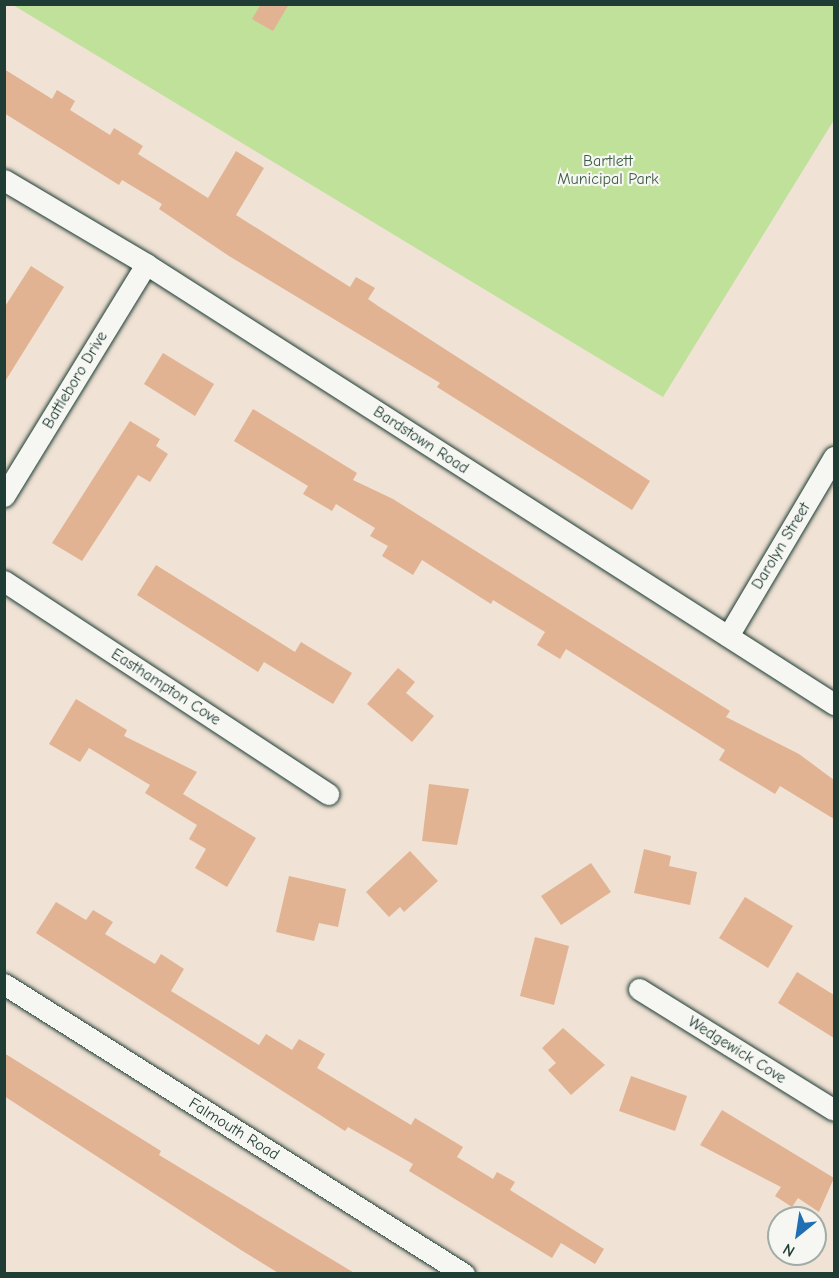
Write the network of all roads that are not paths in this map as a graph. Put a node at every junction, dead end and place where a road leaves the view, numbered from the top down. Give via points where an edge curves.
1 (4, 180) edge
2 (146, 264) junction
3 (834, 457) edge
4 (4, 496) edge
5 (4, 581) edge
6 (728, 636) junction
7 (834, 704) edge
8 (328, 794) dead end
9 (4, 984) edge
10 (639, 989) dead end
11 (834, 1110) edge
12 (464, 1274) edge

1 - 2 street, Bardstown Road
2 - 4 street, Battleboro Drive
2 - 6 street, Bardstown Road
3 - 6 street, Darolyn Street
5 - 8 street, Easthampton Cove
6 - 7 street, Bardstown Road
9 - 12 street, Falmouth Road
10 - 11 street, Wedgewick Cove

